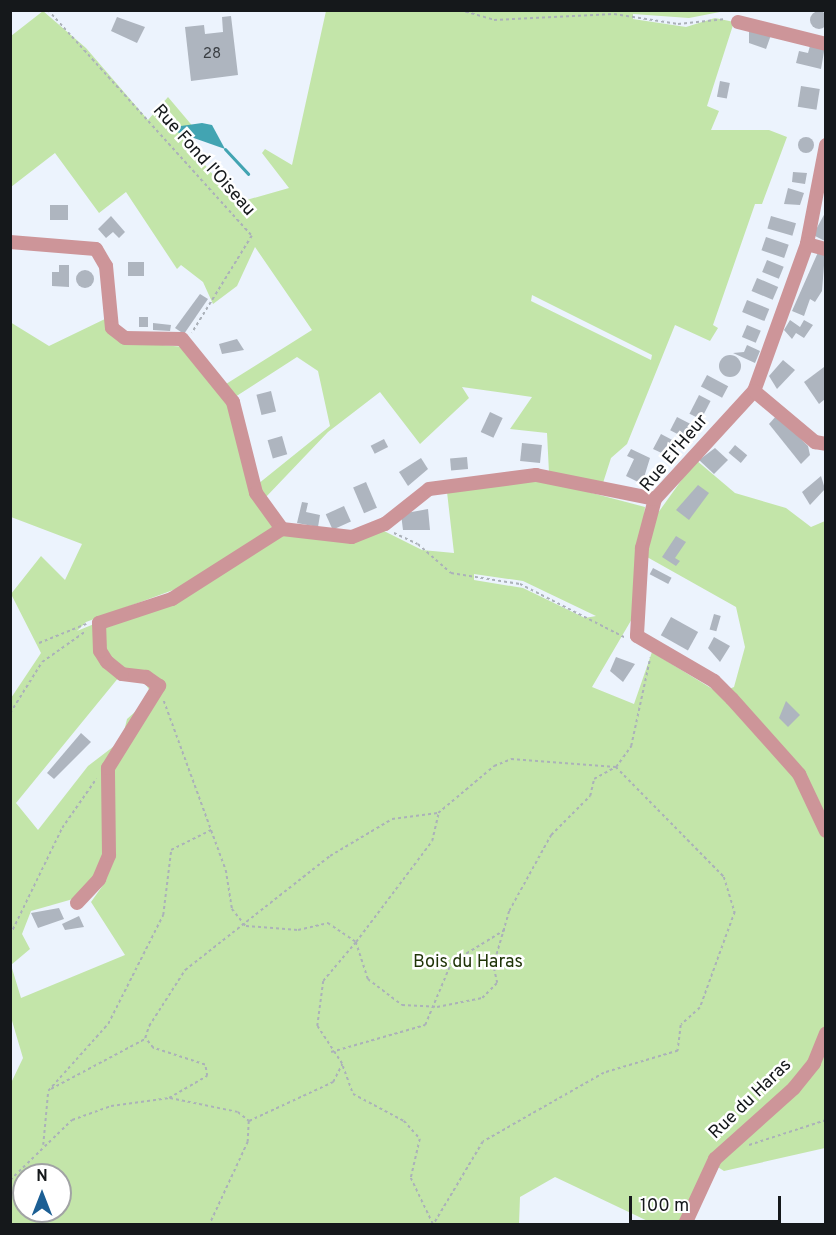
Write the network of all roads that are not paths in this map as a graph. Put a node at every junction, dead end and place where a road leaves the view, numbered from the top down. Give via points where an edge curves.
1 (738, 22) road end
2 (825, 44) edge
3 (825, 145) edge
4 (10, 242) edge
5 (807, 244) junction
6 (825, 249) edge
7 (754, 391) junction
8 (825, 444) edge
9 (655, 499) junction
10 (282, 530) junction
11 (825, 831) edge
12 (77, 903) dead end
13 (825, 1034) edge
14 (685, 1224) edge

1 - 2 street
3 - 5 street, Rue El'Heur
4 - 10 street via 96,249 106,266 112,328 124,338 182,339 234,402 256,493
5 - 6 street
5 - 7 street, Rue El'Heur
7 - 8 street via 815,442
7 - 9 street, Rue El'Heur
9 - 10 street via 536,475 429,489 385,524 352,537
9 - 11 street, Rue El'Heur via 642,548 637,636 714,681 732,699 799,774
10 - 12 street via 172,599 99,623 100,651 107,662 122,674 146,677 159,686 108,768 109,855 99,879
13 - 14 street, Rue du Haras via 814,1063 794,1088 715,1159

